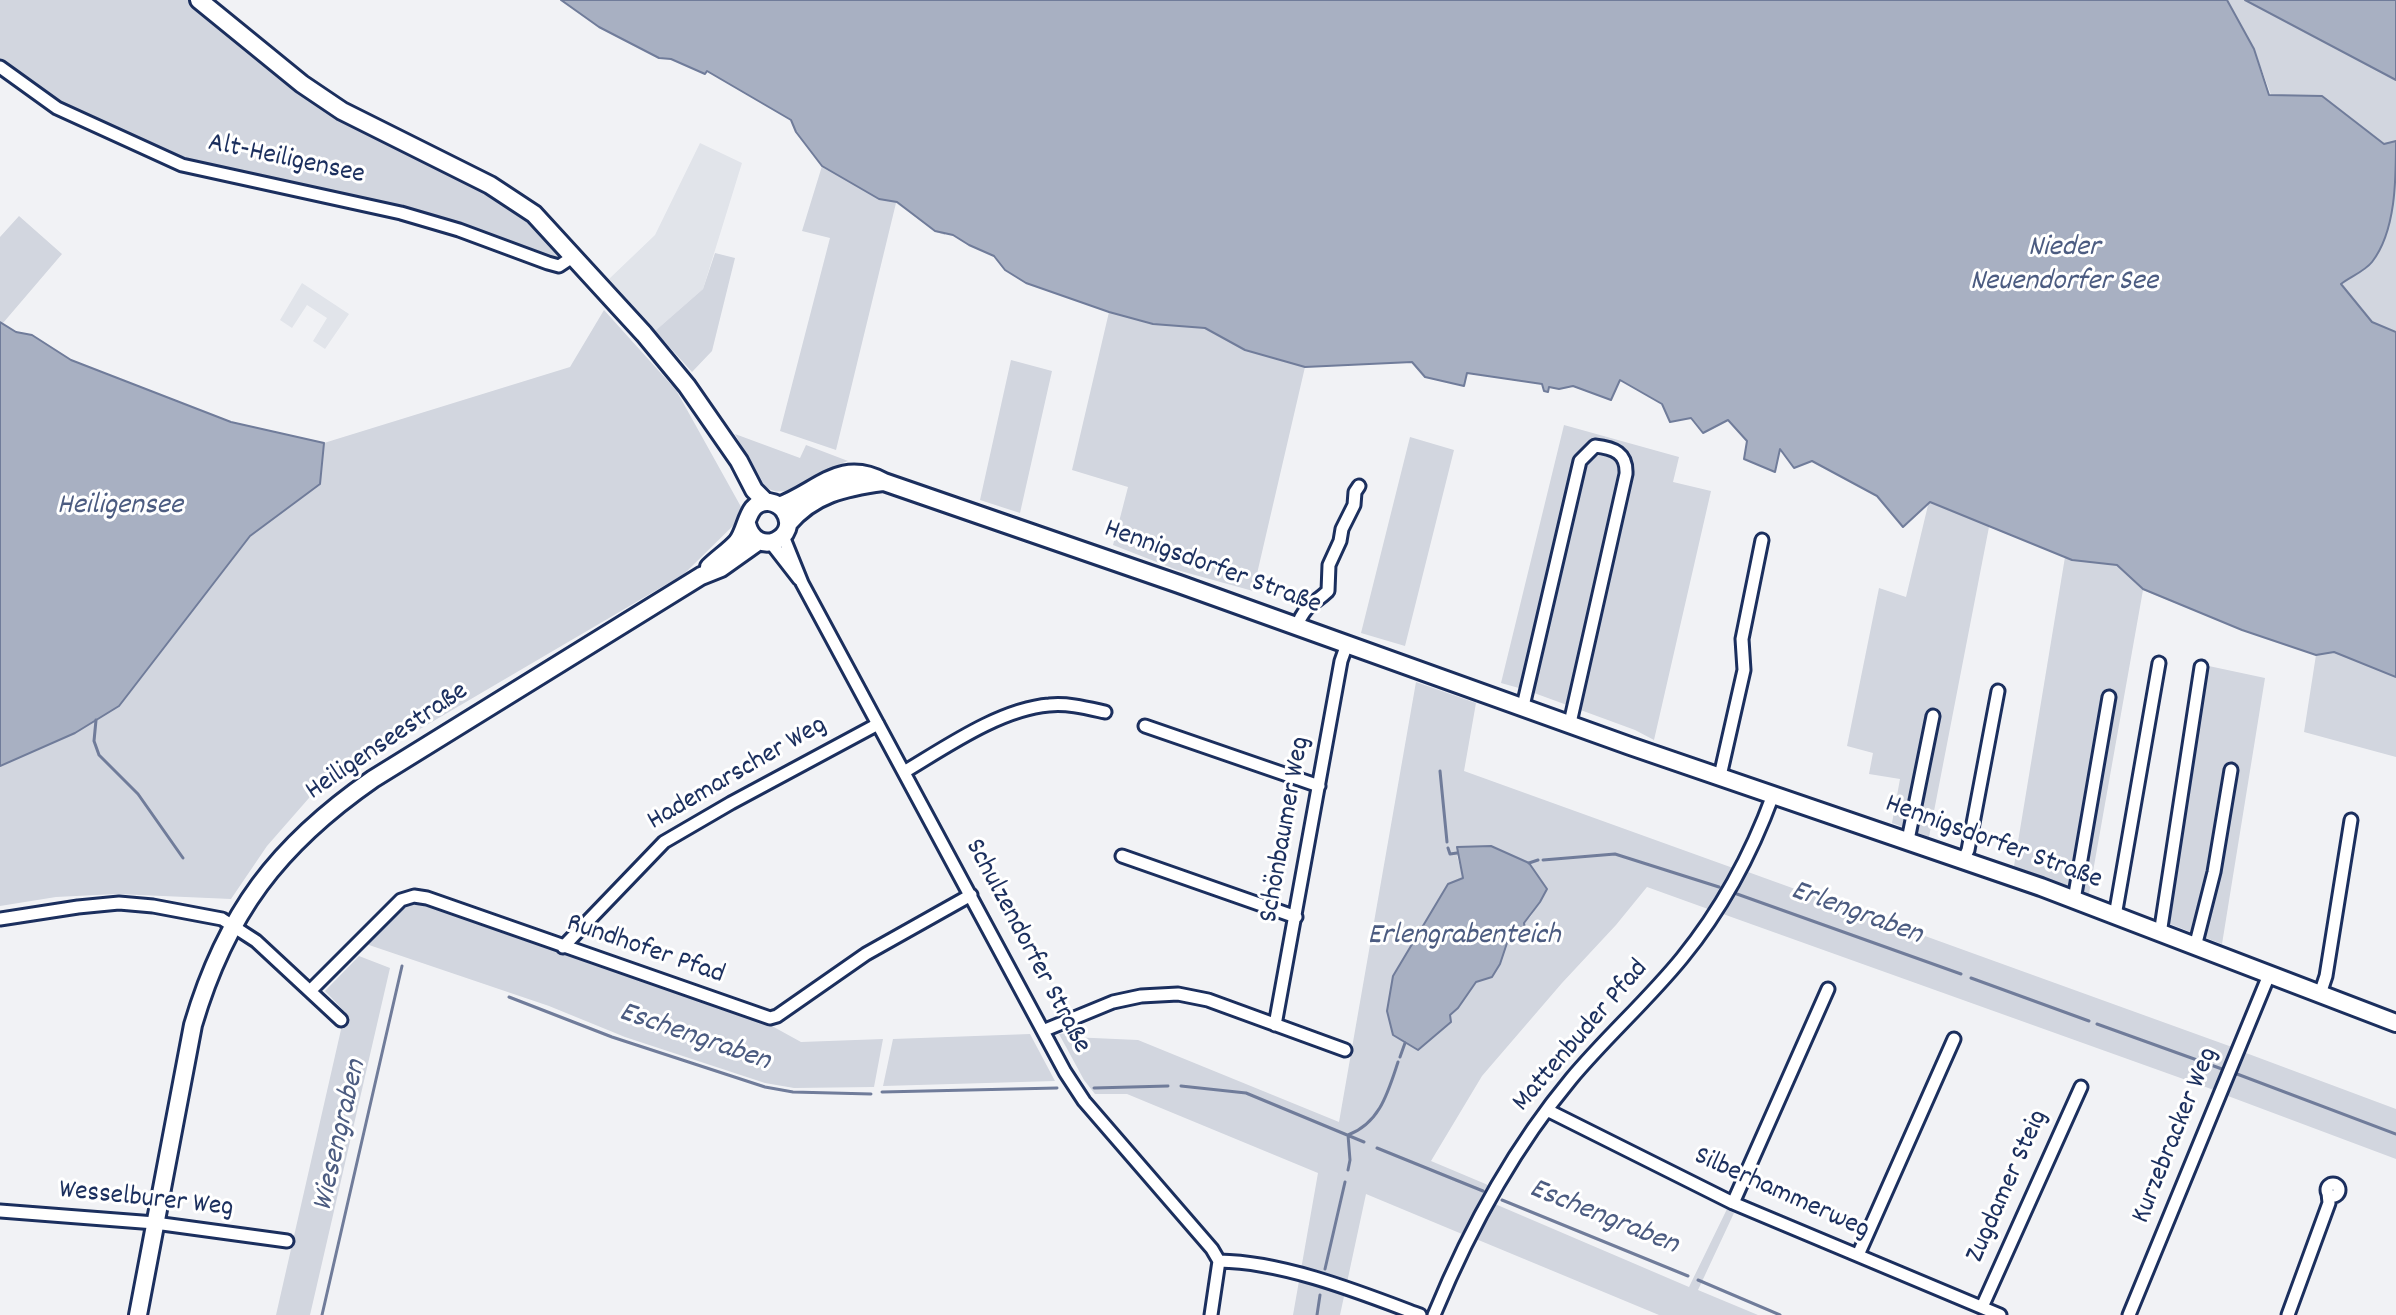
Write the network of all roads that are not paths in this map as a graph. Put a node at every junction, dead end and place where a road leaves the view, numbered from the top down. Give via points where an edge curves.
1 (199, 0) edge
2 (0, 67) edge
3 (574, 256) junction
4 (730, 454) junction
5 (884, 482) junction
6 (1359, 486) dead end
7 (772, 504) junction
8 (749, 518) junction
9 (775, 536) junction
10 (1762, 540) dead end
11 (701, 576) junction
12 (1297, 626) junction
13 (1347, 644) junction
14 (2159, 663) dead end
15 (2201, 667) dead end
16 (1998, 691) dead end
17 (2109, 697) dead end
18 (1523, 706) junction
19 (1105, 712) dead end
20 (1933, 716) dead end
21 (1570, 723) junction
22 (878, 724) junction
23 (1145, 726) dead end
24 (2231, 770) dead end
25 (904, 772) junction
26 (1720, 776) junction
27 (1319, 786) junction
28 (1773, 795) junction
29 (2351, 820) dead end
30 (1908, 840) junction
31 (1122, 856) dead end
32 (1963, 861) junction
33 (971, 895) junction
34 (2074, 900) junction
35 (2115, 916) junction
36 (1296, 917) junction
37 (0, 919) edge
38 (233, 925) junction
39 (2160, 934) junction
40 (563, 947) junction
41 (2195, 947) junction
42 (2269, 975) junction
43 (1828, 989) dead end
44 (311, 990) junction
45 (2320, 994) junction
46 (341, 1020) dead end
47 (2396, 1023) edge
48 (1275, 1025) junction
49 (1045, 1030) junction
50 (1954, 1039) dead end
51 (1345, 1050) dead end
52 (2081, 1087) dead end
53 (1547, 1110) junction
54 (2330, 1197) dead end
55 (1733, 1203) junction
56 (0, 1211) edge
57 (155, 1223) junction
58 (287, 1241) dead end
59 (1858, 1255) junction
60 (1219, 1261) junction
61 (1982, 1307) junction
62 (138, 1315) edge
63 (1211, 1315) edge
64 (1420, 1315) edge
65 (1434, 1315) edge
66 (2000, 1315) edge
67 (2129, 1315) edge
68 (2288, 1315) edge

1 - 3 main road, Alt-Heiligensee via 342,111 505,194 534,214
2 - 3 street, Alt-Heiligensee via 57,108 182,165 412,216 559,266
3 - 4 main road, Alt-Heiligensee via 687,386
4 - 7 main road, Alt-Heiligensee via 754,490
4 - 8 main road, Alt-Heiligensee
5 - 7 main road, Hennigsdorfer Straße via 871,474 849,472
5 - 9 main road, Hennigsdorfer Straße via 831,492 800,509
5 - 12 main road, Hennigsdorfer Straße
6 - 12 street via 1329,565 1328,591 1309,604
7 - 8 main road via 756,505
7 - 9 main road via 786,514
8 - 9 main road via 752,536
8 - 11 main road, Heiligenseestraße via 738,541
9 - 11 main road, Heiligenseestraße
9 - 22 street, Schulzendorfer Straße
10 - 26 street via 1742,639 1744,670
11 - 38 main road, Heiligenseestraße via 333,806 278,859
12 - 13 main road, Hennigsdorfer Straße
13 - 18 main road, Hennigsdorfer Straße
13 - 27 street, Schönbaumer Weg
14 - 35 street
15 - 39 street
16 - 32 street
17 - 34 street
18 - 21 main road, Hennigsdorfer Straße
18 - 21 street via 1580,461 1595,446 1610,447 1621,454 1626,474
19 - 25 street via 1063,705 1018,711
20 - 30 street
21 - 26 main road, Hennigsdorfer Straße
22 - 25 street, Schulzendorfer Straße
22 - 40 street, Hademarscher Weg via 664,842
23 - 27 street
24 - 41 street
25 - 33 street, Schulzendorfer Straße
26 - 28 main road, Hennigsdorfer Straße
27 - 36 street, Schönbaumer Weg
28 - 30 main road, Hennigsdorfer Straße
28 - 53 street, Mattenbuder Pfad via 1745,865 1702,932
29 - 45 street
30 - 32 main road, Hennigsdorfer Straße
31 - 36 street
32 - 34 main road, Hennigsdorfer Straße
33 - 40 street, Rundhofer Pfad via 866,954 770,1018
33 - 49 street, Schulzendorfer Straße
34 - 35 main road, Hennigsdorfer Straße
35 - 39 main road, Hennigsdorfer Straße
36 - 48 street, Schönbaumer Weg
37 - 38 street via 119,903
38 - 44 street
38 - 57 main road, Heiligenseestraße via 193,1025
39 - 41 main road, Hennigsdorfer Straße
40 - 44 street, Rundhofer Pfad via 414,896 401,900
41 - 42 main road, Hennigsdorfer Straße
42 - 45 main road, Hennigsdorfer Straße
42 - 67 street, Kurzebracker Weg
43 - 55 street
44 - 46 street
45 - 47 main road, Hennigsdorfer Straße
48 - 49 street via 1208,1000 1168,994 1113,1002
48 - 51 street
49 - 60 street, Schulzendorfer Straße via 1084,1101
50 - 59 street
52 - 61 street, Zugdamer Steig
53 - 55 street, Silberhammerweg
53 - 65 street, Mattenbuder Pfad via 1474,1227
54 - 68 street
55 - 59 street, Silberhammerweg
56 - 57 street, Wesselburer Weg
57 - 58 street, Wesselburer Weg
57 - 62 main road, Heiligenseestraße
59 - 61 street, Silberhammerweg
60 - 63 street
60 - 64 street via 1316,1280
61 - 66 street, Silberhammerweg

